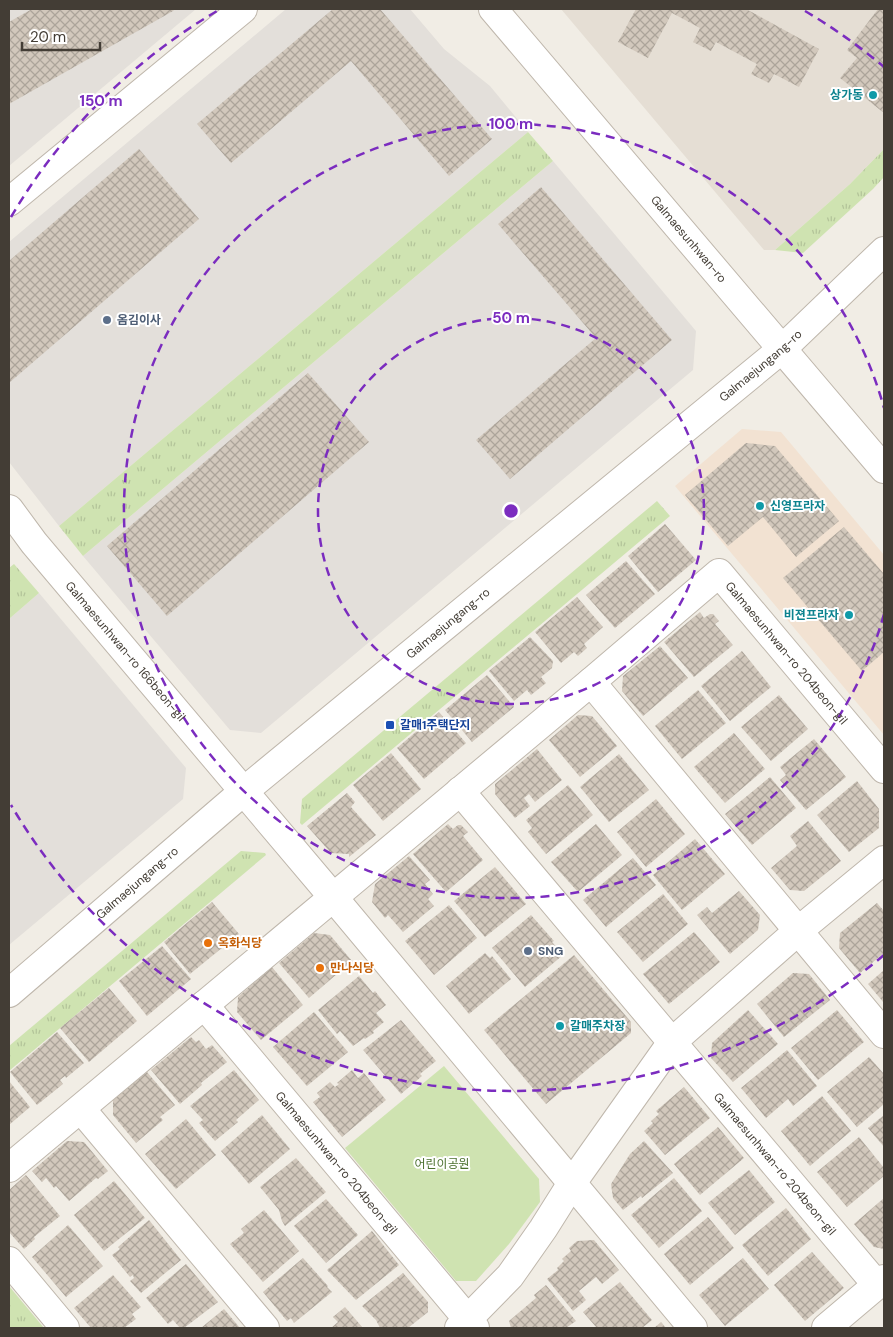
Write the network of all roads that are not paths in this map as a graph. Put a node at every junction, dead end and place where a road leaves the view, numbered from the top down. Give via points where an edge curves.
1 (243, 9) edge
2 (493, 9) edge
3 (9, 202) edge
4 (884, 251) edge
5 (782, 349) junction
6 (884, 470) edge
7 (9, 509) edge
8 (592, 682) junction
9 (884, 769) edge
10 (244, 791) junction
11 (460, 791) junction
12 (884, 860) edge
13 (333, 897) junction
14 (798, 931) junction
15 (9, 994) edge
16 (204, 1005) junction
17 (884, 1034) edge
18 (672, 1042) junction
19 (81, 1109) junction
20 (9, 1168) edge
21 (572, 1183) junction
22 (9, 1261) edge
23 (881, 1282) edge
24 (468, 1326) edge
25 (65, 1328) edge
26 (265, 1328) edge
27 (693, 1328) edge
28 (826, 1328) edge

1 - 3 street
2 - 5 street, Galmaesunhwan-ro
4 - 5 street, Galmaejungang-ro
5 - 6 street, Galmaesunhwan-ro
5 - 10 street, Galmaejungang-ro
7 - 10 street, Galmaesunhwan-ro 166beon-gil
8 - 9 street, Galmaesunhwan-ro 204beon-gil via 719,573
8 - 11 street, Galmaesunhwan-ro 204beon-gil
8 - 14 street
10 - 13 street, Galmaesunhwan-ro 166beon-gil
10 - 15 street, Galmaejungang-ro
11 - 13 street, Galmaesunhwan-ro 204beon-gil
11 - 18 street, Galmaesunhwan-ro 204beon-gil
12 - 14 street, Galmaesunhwan-ro 204beon-gil
13 - 16 street, Galmaesunhwan-ro 204beon-gil
13 - 21 street, Galmaesunhwan-ro 166beon-gil
14 - 17 street
14 - 18 street, Galmaesunhwan-ro 204beon-gil
16 - 19 street, Galmaesunhwan-ro 204beon-gil
16 - 24 street, Galmaesunhwan-ro 204beon-gil
18 - 21 street, Galmaesunhwan-ro 204beon-gil
18 - 23 street, Galmaesunhwan-ro 204beon-gil
19 - 20 street, Galmaesunhwan-ro 204beon-gil
19 - 26 street
21 - 24 street, Galmaesunhwan-ro 204beon-gil via 510,1276
21 - 27 street
22 - 25 street
23 - 28 street, Galmaesunhwan-ro 204beon-gil

